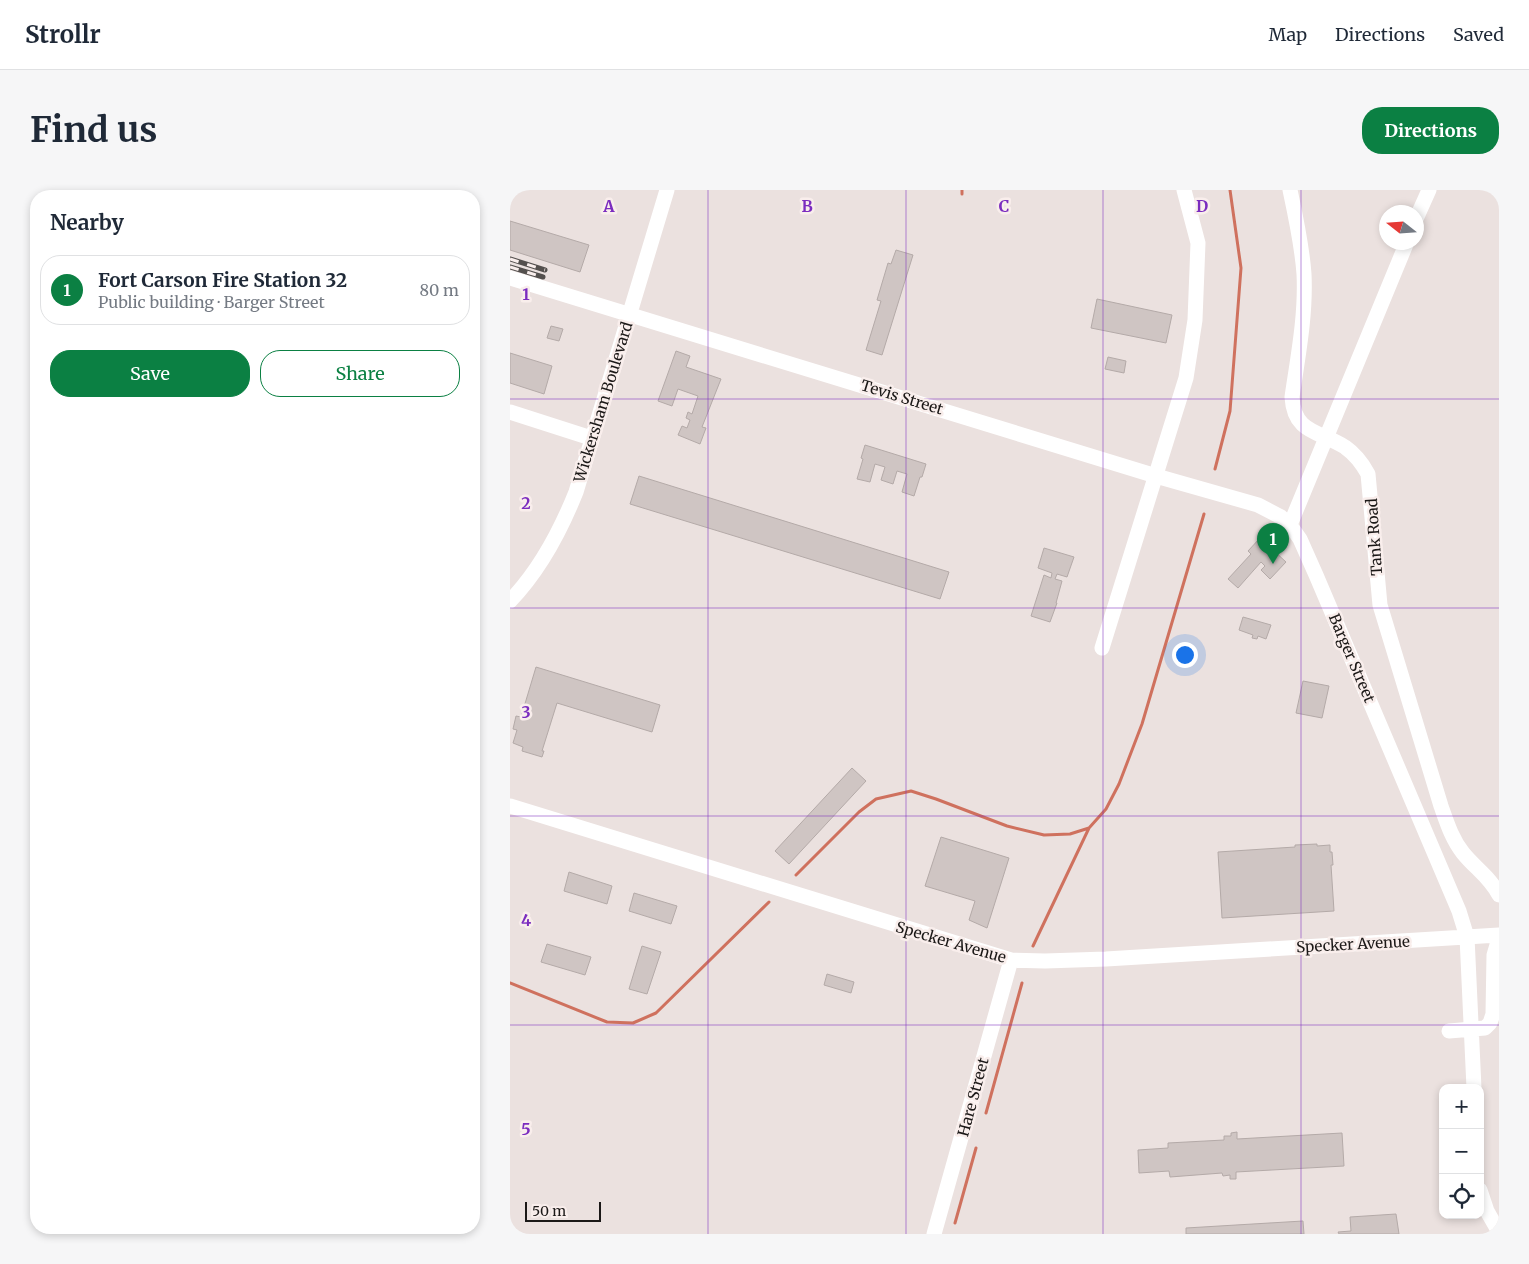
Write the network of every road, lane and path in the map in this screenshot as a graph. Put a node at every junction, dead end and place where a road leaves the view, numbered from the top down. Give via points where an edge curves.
1 (667, 190) edge
2 (1184, 190) edge
3 (1290, 190) edge
4 (1429, 190) edge
5 (1422, 205) edge
6 (1404, 250) edge
7 (510, 278) edge
8 (630, 314) junction
9 (510, 412) edge
10 (592, 438) junction
11 (1326, 438) junction
12 (1156, 476) junction
13 (1290, 525) junction
14 (510, 600) edge
15 (1102, 648) dead end
16 (510, 806) edge
17 (1499, 894) edge
18 (1498, 936) edge
19 (1467, 937) junction
20 (1010, 960) junction
21 (1468, 966) junction
22 (1472, 1030) junction
23 (1448, 1031) dead end
24 (1474, 1084) edge
25 (1484, 1202) edge
26 (1499, 1232) edge
27 (934, 1234) edge

1 - 8 street, Wickersham Boulevard
2 - 12 street via 1198,243 1195,320 1186,378
3 - 11 street, Tank Road via 1300,236 1304,288 1293,408 1301,424
4 - 5 street
6 - 11 street
7 - 8 street, Tevis Street
8 - 10 street, Wickersham Boulevard
8 - 12 street, Tevis Street
9 - 10 street
10 - 14 street, Wickersham Boulevard via 576,492 553,543
11 - 13 street
11 - 17 street, Tank Road via 1345,447 1362,463 1368,474 1380,605 1441,806 1456,844 1489,878
12 - 13 street, Tevis Street via 1258,505
12 - 15 street
13 - 19 street, Barger Street via 1316,574
16 - 20 street, Specker Avenue
18 - 19 street, Specker Avenue
18 - 21 street via 1486,939 1478,946
18 - 22 street via 1494,955 1493,1014 1485,1028
19 - 20 street, Specker Avenue via 1056,961
19 - 21 street, Barger Street
20 - 27 street, Hare Street
21 - 22 street, Barger Street
22 - 23 street
22 - 24 street, Barger Street
25 - 26 street

